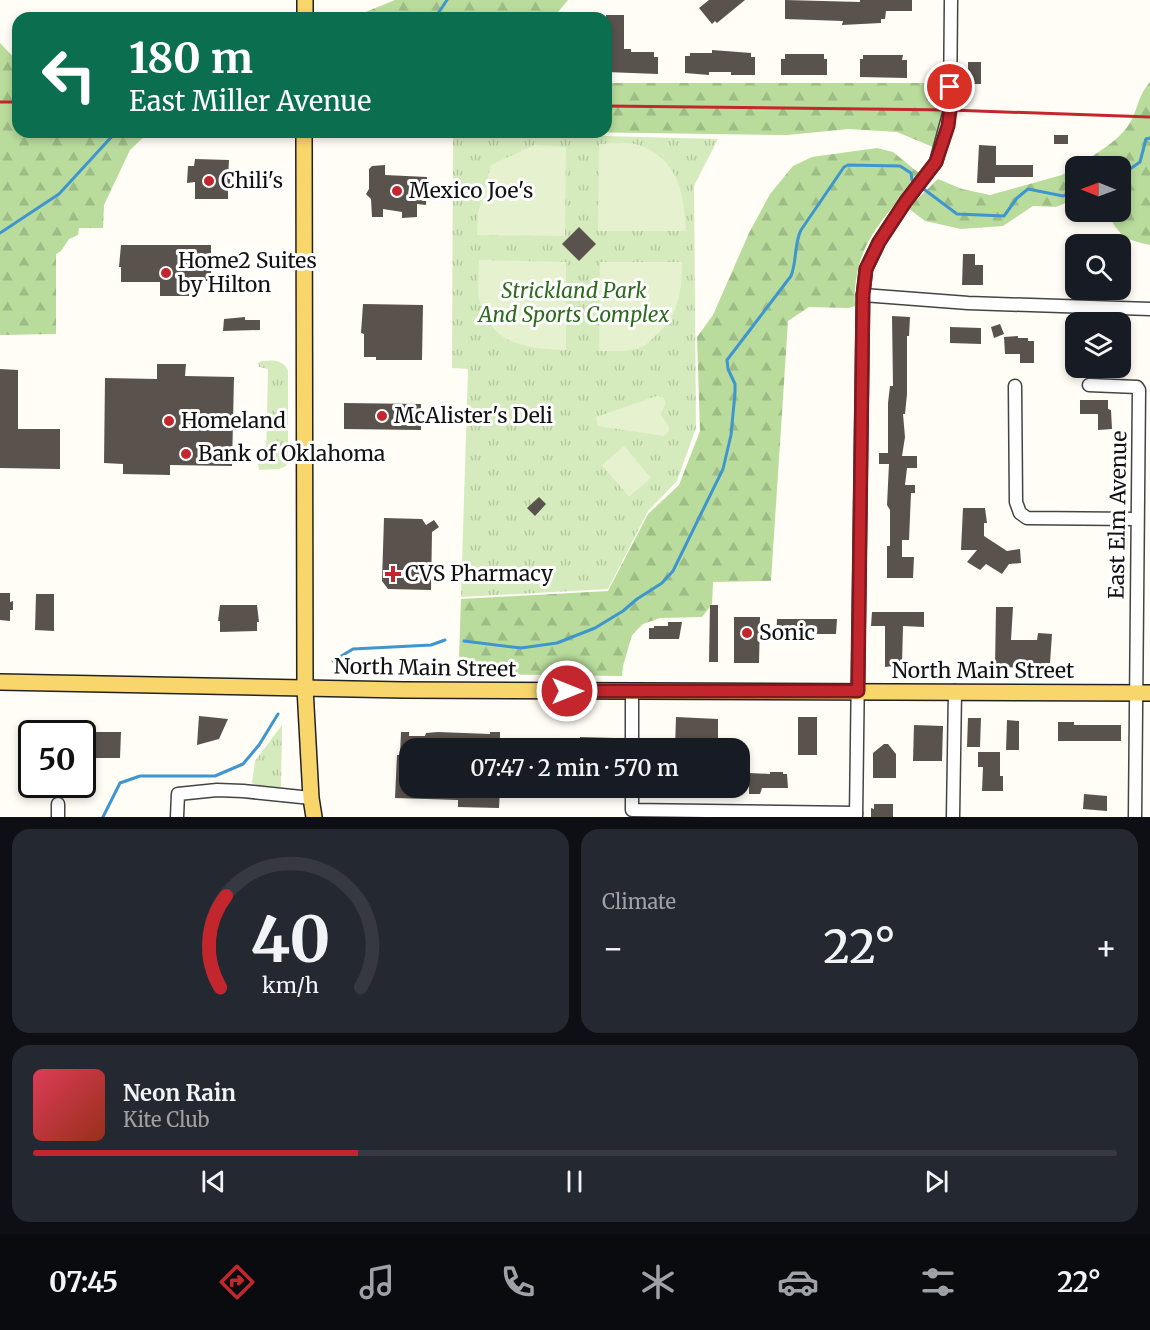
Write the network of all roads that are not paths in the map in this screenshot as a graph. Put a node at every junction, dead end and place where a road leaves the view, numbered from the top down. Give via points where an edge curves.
1 (951, 0) edge
2 (304, 138) edge
3 (863, 295) junction
4 (1150, 309) edge
5 (1089, 385) dead end
6 (1015, 386) dead end
7 (1144, 492) edge
8 (1137, 519) junction
9 (0, 682) edge
10 (304, 688) junction
11 (632, 691) junction
12 (858, 691) junction
13 (955, 691) junction
14 (1144, 693) edge
15 (632, 738) edge
16 (311, 798) junction
17 (632, 798) edge
18 (58, 804) dead end
19 (856, 815) edge
20 (58, 817) edge
21 (177, 817) edge
22 (314, 817) edge
23 (952, 817) edge
24 (1136, 817) edge

1 - 3 street via 948,126 936,162 872,256
2 - 10 main road
3 - 4 street
3 - 12 street
5 - 7 street, East Elm Avenue via 1138,388
6 - 8 street via 1016,502 1020,513 1027,518
7 - 8 street, East Elm Avenue
8 - 14 street, East Elm Avenue
9 - 10 main road, North Main Street
10 - 11 main road, North Main Street
10 - 16 main road
11 - 12 main road, North Main Street
11 - 15 street
12 - 13 main road, North Main Street
12 - 19 street
13 - 14 main road, North Main Street
13 - 23 street
14 - 24 street, East Elm Avenue
16 - 21 street via 217,790 178,794
16 - 22 main road
17 - 19 street via 632,810
18 - 20 street

